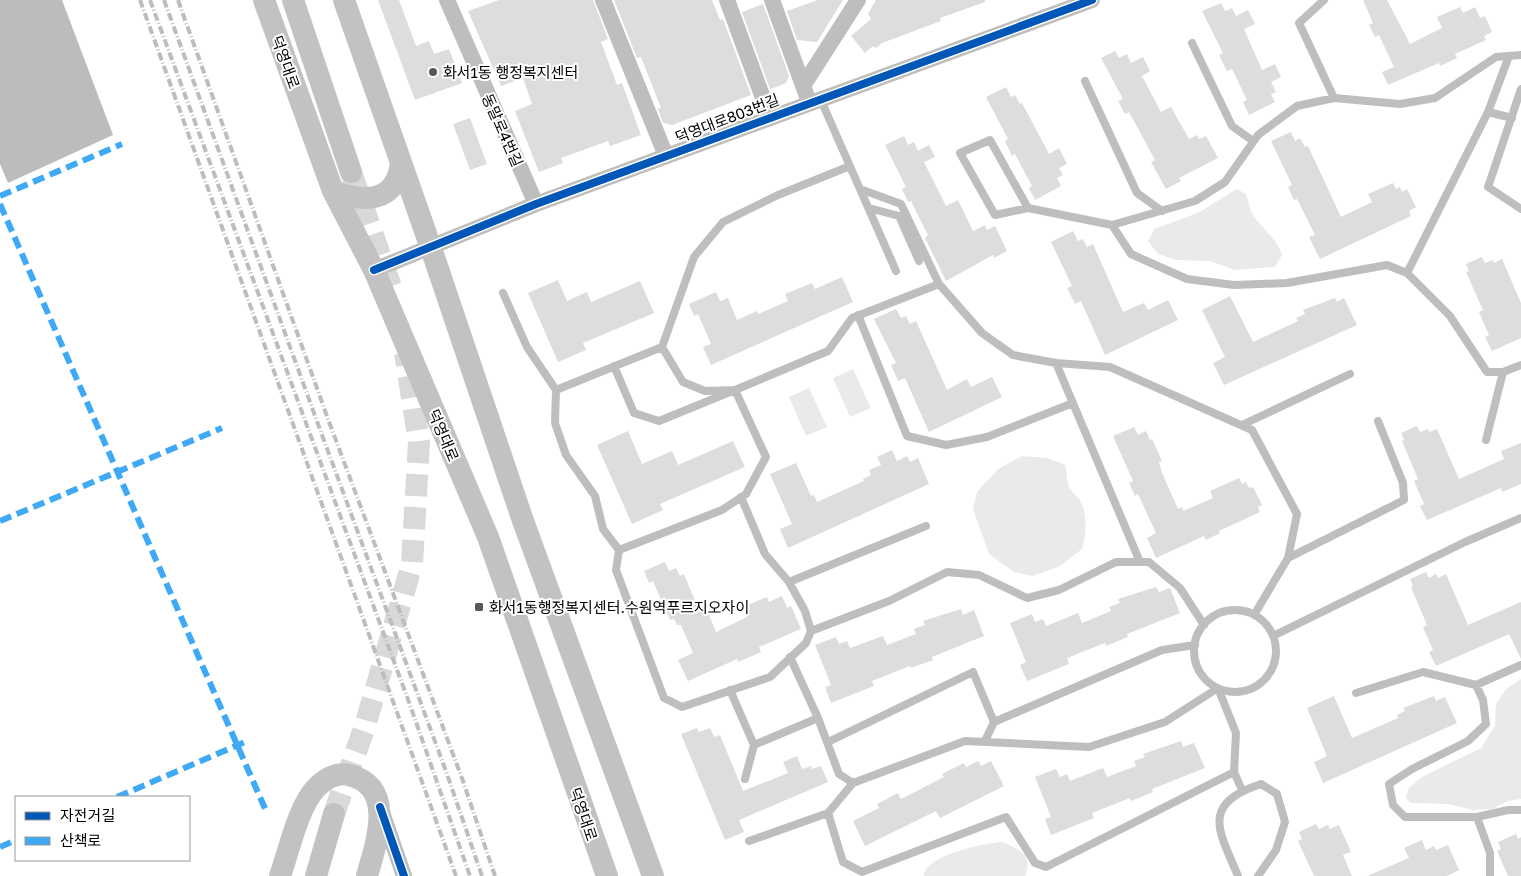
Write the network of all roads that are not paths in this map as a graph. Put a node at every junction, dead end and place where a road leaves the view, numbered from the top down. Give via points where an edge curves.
1 (264, 0) edge
2 (293, 0) edge
3 (344, 0) edge
4 (447, 0) edge
5 (604, 0) edge
6 (727, 0) edge
7 (772, 0) edge
8 (858, 0) edge
9 (1324, 0) edge
10 (1086, 1) edge
11 (1192, 43) dead end
12 (1521, 55) edge
13 (1509, 56) junction
14 (1085, 81) dead end
15 (803, 86) junction
16 (1521, 90) edge
17 (1334, 98) junction
18 (815, 100) junction
19 (1488, 112) junction
20 (770, 117) junction
21 (1512, 118) junction
22 (1253, 141) junction
23 (666, 156) junction
24 (401, 163) junction
25 (850, 166) junction
26 (351, 172) tunnel mouth
27 (860, 189) junction
28 (333, 191) junction
29 (536, 204) junction
30 (868, 208) junction
31 (1028, 208) junction
32 (1521, 209) edge
33 (1162, 210) junction
34 (1112, 225) junction
35 (431, 248) junction
36 (920, 261) dead end
37 (374, 270) junction
38 (896, 271) dead end
39 (1407, 273) junction
40 (940, 284) junction
41 (503, 293) dead end
42 (858, 315) junction
43 (662, 347) junction
44 (1056, 363) junction
45 (1521, 365) edge
46 (614, 366) junction
47 (1503, 372) junction
48 (1350, 374) dead end
49 (556, 390) junction
50 (735, 390) junction
51 (1073, 403) junction
52 (1378, 421) dead end
53 (1242, 426) junction
54 (1486, 440) dead end
55 (740, 497) junction
56 (1521, 518) edge
57 (926, 526) dead end
58 (619, 550) junction
59 (1288, 558) junction
60 (1140, 562) junction
61 (789, 582) junction
62 (1254, 615) junction
63 (1204, 624) junction
64 (811, 631) junction
65 (1273, 636) junction
66 (1195, 645) junction
67 (790, 657) junction
68 (1521, 665) edge
69 (1476, 685) junction
70 (1218, 688) junction
71 (730, 690) junction
72 (1356, 693) dead end
73 (818, 718) junction
74 (994, 722) junction
75 (984, 741) junction
76 (828, 742) junction
77 (754, 745) junction
78 (1234, 772) junction
79 (745, 779) dead end
80 (853, 783) junction
81 (1242, 790) junction
82 (380, 807) junction
83 (1521, 810) edge
84 (828, 813) junction
85 (334, 814) tunnel mouth
86 (1477, 817) junction
87 (748, 842) dead end
88 (325, 844) junction
89 (280, 876) edge
90 (304, 876) edge
91 (316, 876) edge
92 (325, 876) edge
93 (367, 876) edge
94 (404, 876) edge
95 (607, 876) edge
96 (653, 876) edge
97 (1238, 876) edge
98 (1258, 876) edge
99 (1490, 876) edge

1 - 28 main road, 덕영대로
2 - 26 main road, 덕영대로
3 - 24 main road
4 - 29 street, 동말로4번길
5 - 23 street, 덕영대로803번길
6 - 20 street
7 - 15 street
8 - 15 street
9 - 17 lane via 1300,23
10 - 18 street, 덕영대로803번길
11 - 22 lane via 1232,126
12 - 13 lane
13 - 17 lane via 1496,57 1434,98 1400,104
13 - 19 lane
14 - 33 lane via 1137,193
15 - 18 street
16 - 21 lane
17 - 22 lane via 1297,106
18 - 20 street, 덕영대로803번길
18 - 25 lane
19 - 21 lane
19 - 39 lane
20 - 23 street, 덕영대로803번길
21 - 32 lane via 1488,187
22 - 33 lane via 1225,182 1195,201
23 - 29 street, 덕영대로803번길
24 - 28 main road via 400,173 382,197 365,199
24 - 35 main road
25 - 27 lane
25 - 43 lane via 778,195 723,222 694,257
27 - 30 lane
27 - 40 lane via 901,204
28 - 37 main road, 덕영대로
29 - 35 street, 덕영대로803번길
30 - 36 lane via 899,216
30 - 38 lane
31 - 31 lane via 995,215 960,153 990,140
31 - 34 lane
33 - 34 lane
34 - 39 lane via 1130,254 1187,279 1234,285 1287,283 1387,265
35 - 37 street, 덕영대로803번길
35 - 96 main road via 522,518
37 - 95 main road, 덕영대로 via 488,537
39 - 47 lane via 1450,316 1487,372
40 - 42 lane
40 - 44 lane via 982,333 1013,354
41 - 49 lane via 527,347
42 - 50 lane via 852,318 828,351
42 - 51 lane via 907,436 946,445 987,437
43 - 46 lane
43 - 50 lane via 683,382 705,391
44 - 51 lane
44 - 53 lane via 1110,368
45 - 47 lane
46 - 49 lane
46 - 50 lane via 634,413 659,421
47 - 54 lane
48 - 53 lane
49 - 58 lane via 555,423 566,455 595,496 603,529
50 - 55 lane via 766,457 746,494
51 - 60 lane
52 - 59 lane via 1403,483 1404,500
53 - 59 lane via 1252,430 1296,514
55 - 58 lane via 722,510
55 - 61 lane via 765,554
56 - 65 lane
57 - 61 lane
58 - 71 lane via 616,570 664,698 682,707
59 - 62 lane
60 - 63 lane via 1149,562 1180,588
60 - 64 lane via 1116,562 1059,590 1027,598 979,575 947,572 888,601
61 - 64 lane via 805,611
62 - 63 lane via 1237,610 1223,611
62 - 65 lane via 1262,620
63 - 66 lane
64 - 67 lane via 806,644
65 - 70 lane via 1276,658 1263,681 1238,692
66 - 70 lane via 1199,670 1212,686
66 - 74 lane via 1162,650
67 - 71 lane via 770,677
67 - 73 lane
68 - 69 lane
69 - 72 lane via 1423,672
69 - 86 lane via 1483,700 1486,724 1468,741 1389,784 1393,805 1405,817
70 - 75 lane via 1165,722 1089,747
70 - 78 lane via 1236,733
71 - 77 lane
73 - 76 lane
73 - 77 lane
74 - 75 lane
74 - 76 lane via 973,672
75 - 80 lane via 965,741
76 - 80 lane via 839,774
77 - 79 lane
78 - 81 lane
78 - 84 lane via 1046,867 1035,863 1006,817 862,872 843,862
80 - 84 lane
81 - 97 lane via 1226,801 1219,813 1222,839
81 - 98 lane via 1260,784 1277,794 1285,822 1276,850
82 - 89 main road via 371,786 358,777 343,773 328,777 305,805
82 - 93 main road via 379,831
82 - 94 street
83 - 86 lane
84 - 87 lane
85 - 88 main road
86 - 99 lane via 1490,853
88 - 90 main road
88 - 91 main road
88 - 92 main road

